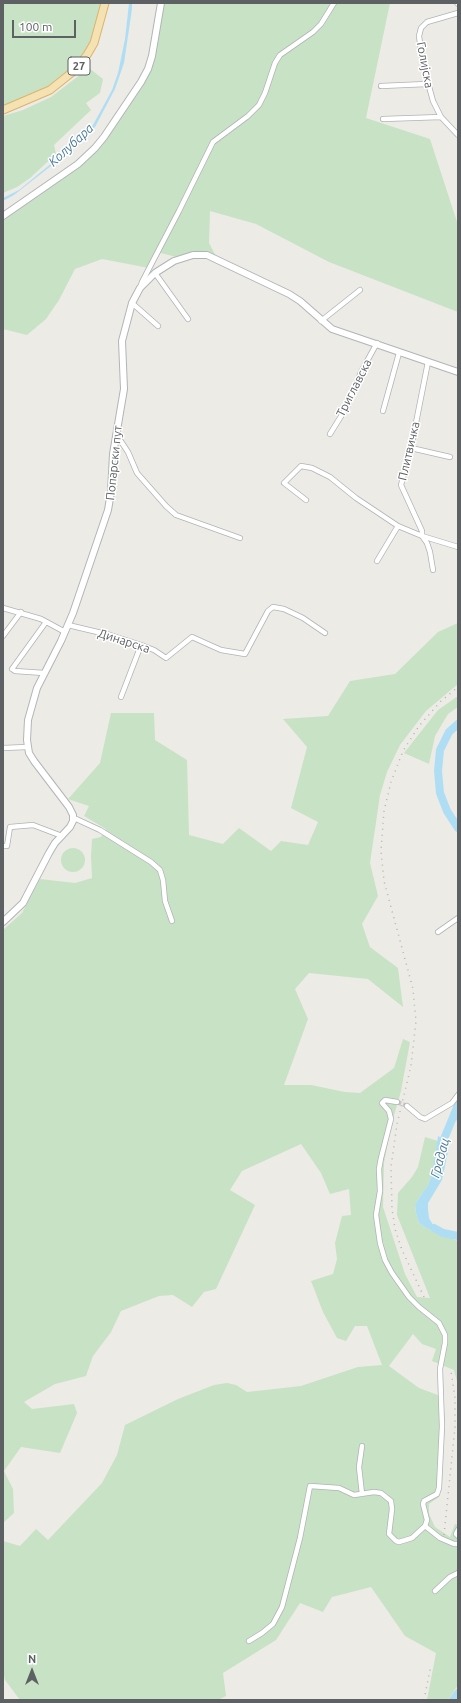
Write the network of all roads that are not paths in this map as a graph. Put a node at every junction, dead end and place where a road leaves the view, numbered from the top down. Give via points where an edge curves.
1 (105, 3) edge
2 (161, 3) edge
3 (334, 3) edge
4 (458, 13) edge
5 (427, 84) junction
6 (381, 86) dead end
7 (3, 110) edge
8 (441, 118) junction
9 (383, 119) dead end
10 (458, 135) edge
11 (3, 216) edge
12 (155, 273) junction
13 (140, 288) junction
14 (360, 290) dead end
15 (132, 303) junction
16 (188, 319) dead end
17 (321, 320) junction
18 (158, 326) dead end
19 (377, 343) junction
20 (399, 353) junction
21 (428, 362) junction
22 (458, 372) edge
23 (383, 411) dead end
24 (116, 434) junction
25 (330, 434) dead end
26 (411, 448) junction
27 (450, 457) dead end
28 (306, 500) dead end
29 (398, 526) junction
30 (422, 536) junction
31 (240, 538) dead end
32 (458, 547) edge
33 (378, 561) dead end
34 (433, 570) dead end
35 (3, 608) edge
36 (21, 612) junction
37 (46, 622) junction
38 (68, 625) junction
39 (65, 632) junction
40 (325, 633) dead end
41 (3, 636) edge
42 (140, 645) junction
43 (44, 673) junction
44 (121, 696) dead end
45 (28, 747) junction
46 (3, 748) edge
47 (74, 818) junction
48 (62, 836) junction
49 (3, 846) edge
50 (458, 918) edge
51 (172, 921) dead end
52 (3, 922) edge
53 (438, 932) dead end
54 (458, 1095) edge
55 (397, 1102) tunnel mouth
56 (407, 1106) tunnel mouth
57 (362, 1446) dead end
58 (362, 1494) junction
59 (425, 1526) junction
60 (458, 1530) edge
61 (458, 1536) edge
62 (458, 1544) edge
63 (458, 1573) edge
64 (435, 1591) dead end
65 (248, 1641) dead end

1 - 7 main road, 27 via 94,43 75,70 50,90
2 - 11 street via 148,69 104,137 78,164
3 - 13 street via 313,32 280,55 259,105 213,142
4 - 5 street, Голијска via 427,22 421,28 419,40
5 - 6 street
5 - 8 street, Голијска
8 - 9 street
8 - 10 street, Голијска
12 - 13 street, Попарски пут
12 - 16 street
12 - 17 street, Попарски пут via 186,256 211,256 289,294
13 - 15 street, Попарски пут
14 - 17 street
15 - 18 street
15 - 24 street, Попарски пут via 122,341 125,385
17 - 19 street, Попарски пут via 332,329
19 - 20 street, Попарски пут
19 - 25 street, Триглавска via 361,372 348,405
20 - 21 street, Попарски пут
20 - 23 street
21 - 22 street, Попарски пут
21 - 26 street, Плитвичка
24 - 31 street via 137,472 176,515
24 - 38 street, Попарски пут via 108,510
26 - 27 street
26 - 30 street, Плитвичка via 401,487
28 - 29 street via 284,483 302,466 330,477
29 - 30 street
29 - 33 street
30 - 32 street
30 - 34 street, Плитвичка via 428,547
35 - 36 street
36 - 37 street
36 - 41 street
37 - 39 street
37 - 43 street via 12,669
38 - 39 street, Попарски пут
38 - 42 street, Динарска
39 - 43 street, Попарски пут
40 - 42 street, Динарска via 303,618 273,607 268,610 245,654 221,650 192,637 166,658
42 - 44 street
43 - 45 street, Попарски пут via 29,714
45 - 46 street
45 - 47 street, Попарски пут via 34,761 66,802
47 - 48 street
47 - 51 street via 100,830 160,870 165,901
48 - 49 street via 33,825 10,827 7,846
48 - 52 street via 49,853 23,903
50 - 53 street
54 - 56 street via 452,1103 425,1119
55 - 59 street via 385,1100 382,1103 389,1111 391,1119 379,1169 380,1192 376,1215 380,1243 385,1260 401,1286 419,1307 439,1323 445,1343 440,1369 442,1426 439,1488 437,1494 424,1501
57 - 58 street via 359,1467
58 - 59 street via 381,1493 391,1501 389,1534 396,1541 412,1538
58 - 65 street via 329,1486 310,1486 282,1607 273,1624
59 - 62 street via 440,1538
60 - 61 street
63 - 64 street

